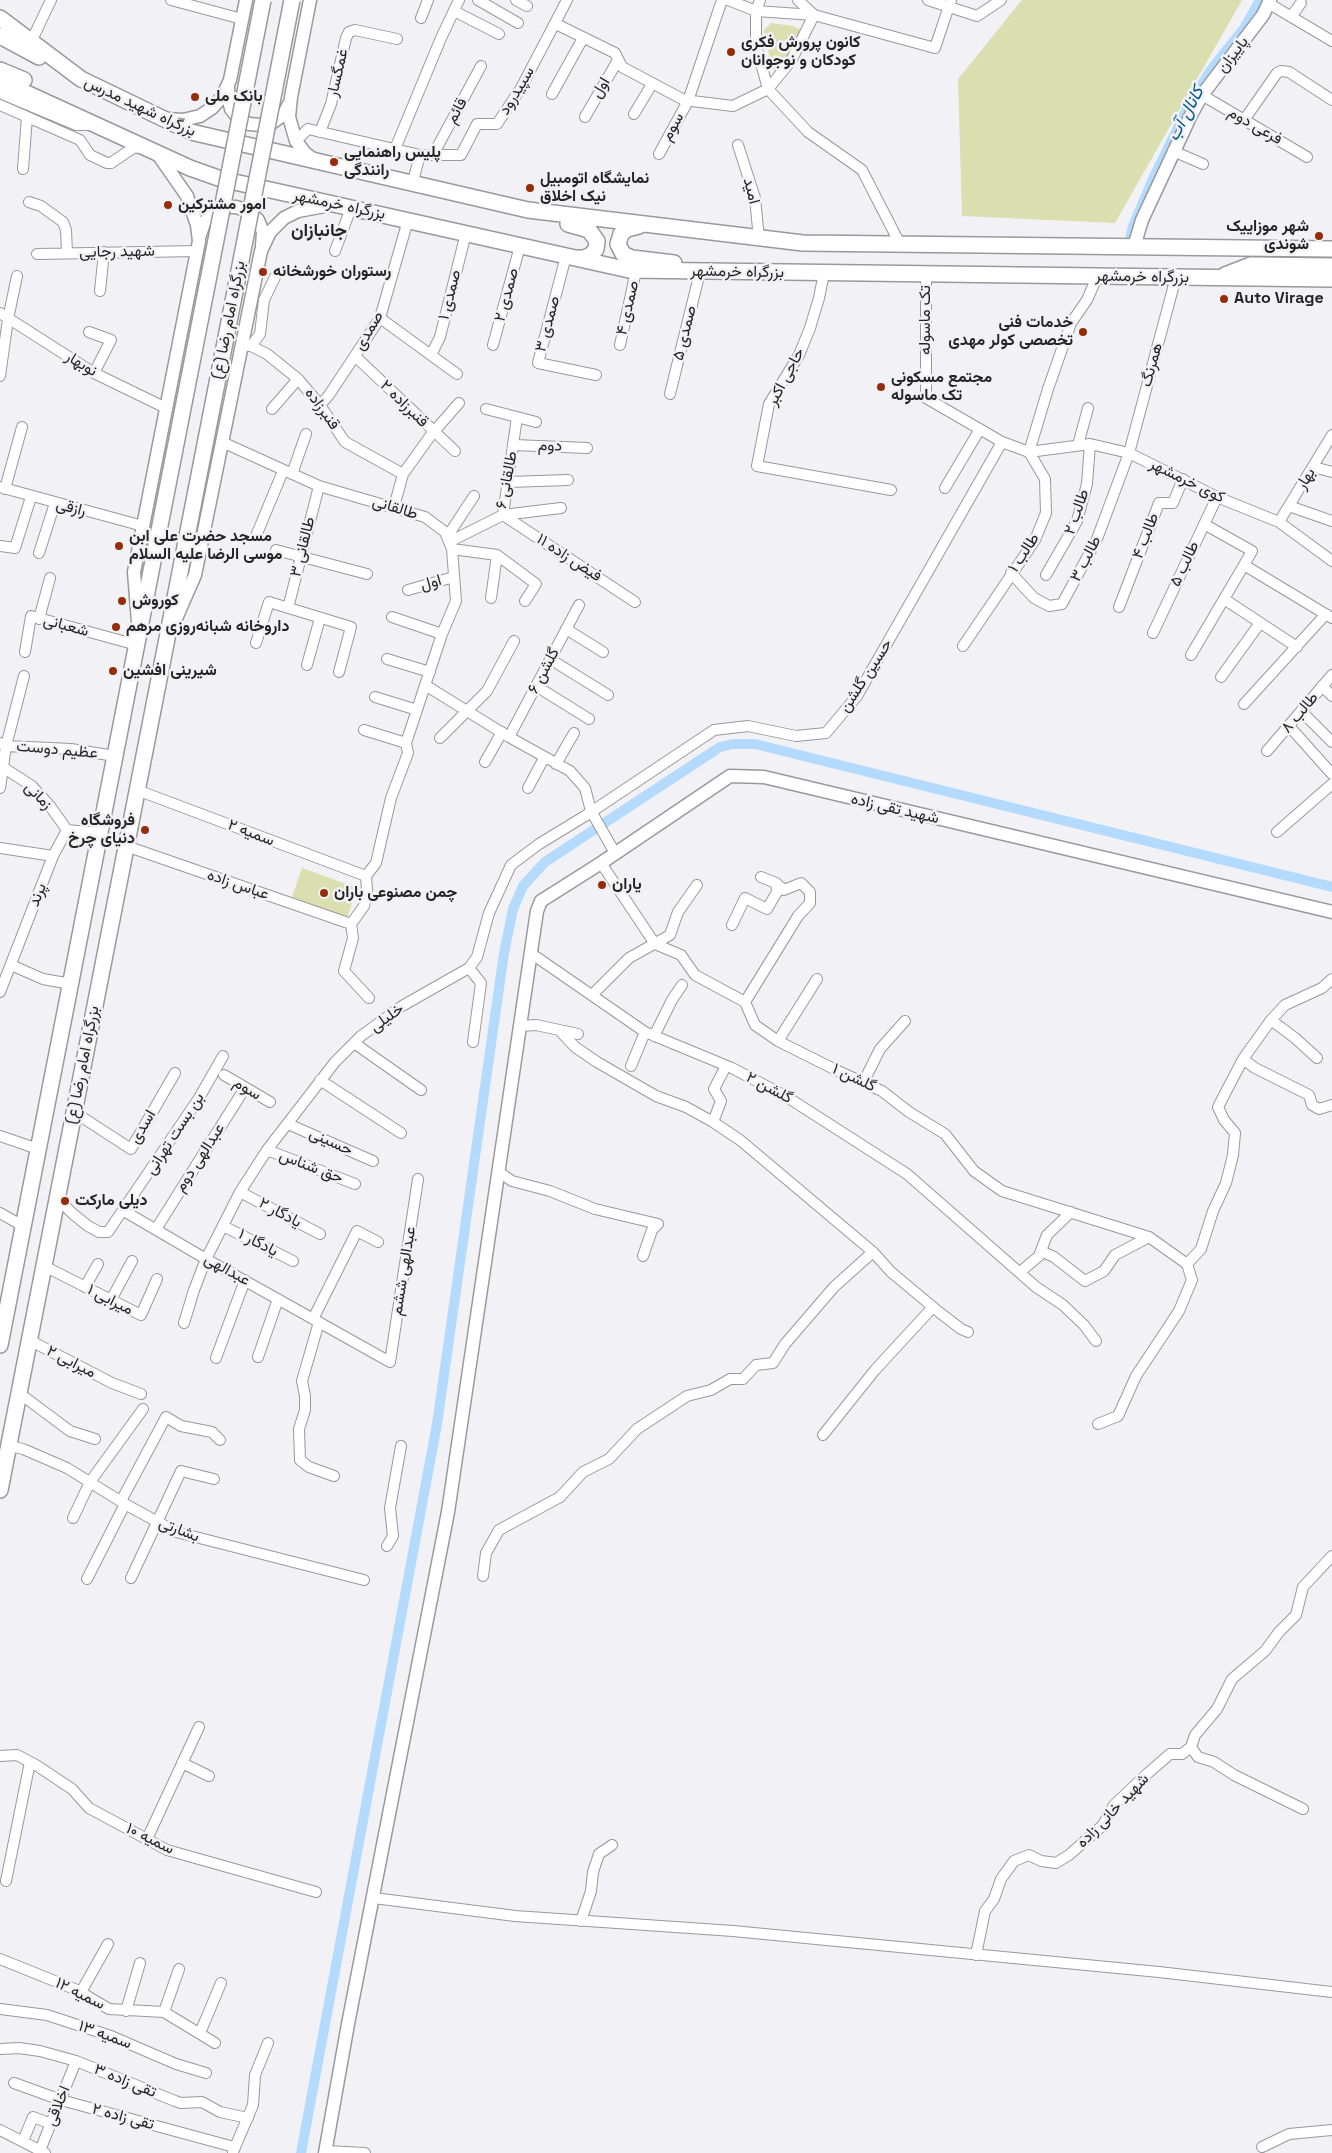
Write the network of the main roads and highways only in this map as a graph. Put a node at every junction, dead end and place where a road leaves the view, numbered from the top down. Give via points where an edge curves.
1 (246, 0) edge
2 (263, 0) edge
3 (292, 0) edge
4 (310, 0) edge
5 (1269, 2) edge
6 (0, 18) edge
7 (0, 36) edge
8 (0, 70) edge
9 (80, 79) junction
10 (0, 81) edge
11 (230, 82) junction
12 (291, 98) junction
13 (73, 114) junction
14 (153, 114) junction
15 (152, 150) junction
16 (327, 165) junction
17 (489, 203) junction
18 (345, 206) junction
19 (646, 225) junction
20 (1137, 247) junction
21 (198, 248) junction
22 (1311, 249) junction
23 (1332, 249) edge
24 (261, 251) junction
25 (570, 257) junction
26 (1332, 266) edge
27 (1310, 272) junction
28 (771, 273) junction
29 (1332, 279) edge
30 (138, 639) junction
31 (167, 639) junction
32 (1332, 912) edge
33 (1, 1338) edge
34 (0, 1490) edge
35 (326, 2152) edge

1 - 11 main road
2 - 30 highway, بزرگراه امام رضا (ع), bridge
3 - 31 highway, بزرگراه امام رضا (ع), bridge
4 - 12 main road
5 - 20 main road, پاییزان via 1263,15 1202,96 1142,220
6 - 9 highway, بزرگراه شهید مدرس
7 - 9 highway
8 - 13 highway via 52,94
9 - 14 highway, بزرگراه شهید مدرس
10 - 13 highway
11 - 12 main road via 228,97 231,109 252,125 265,125 277,120 286,111
11 - 14 main road via 218,103 200,116 178,121
12 - 16 main road via 289,122 296,141 311,158
13 - 15 highway
14 - 16 highway, بزرگراه شهید مدرس via 199,135
15 - 18 highway, بزرگراه خرمشهر via 221,179
15 - 21 main road, بزرگراه امام رضا (ع) via 187,196 198,230
16 - 17 highway, بزرگراه خرمشهر
17 - 19 highway, بزرگراه خرمشهر
17 - 25 highway via 589,230 596,238 595,251 587,258
18 - 24 main road, بزرگراه امام رضا (ع) via 318,207 287,216 273,229
18 - 25 highway, بزرگراه خرمشهر
19 - 20 highway, بزرگراه خرمشهر via 803,243
19 - 28 highway via 627,229 621,234 618,244 625,255 635,259
20 - 22 highway, بزرگراه خرمشهر
21 - 24 main road via 202,226 210,215 218,209 234,206 246,210 258,220 263,235
21 - 30 main road, بزرگراه امام رضا (ع) via 134,572
22 - 23 highway, بزرگراه خرمشهر
22 - 27 highway
24 - 31 main road, بزرگراه امام رضا (ع) via 246,346 222,442 195,575
25 - 28 highway, بزرگراه خرمشهر via 636,271
26 - 27 highway
27 - 28 highway, بزرگراه خرمشهر via 1219,278
27 - 29 highway, بزرگراه خرمشهر
30 - 33 highway, بزرگراه امام رضا (ع)
31 - 34 highway, بزرگراه امام رضا (ع)
32 - 35 main road, شهید تقی زاده via 764,778 730,776 541,901 537,910 448,1512

